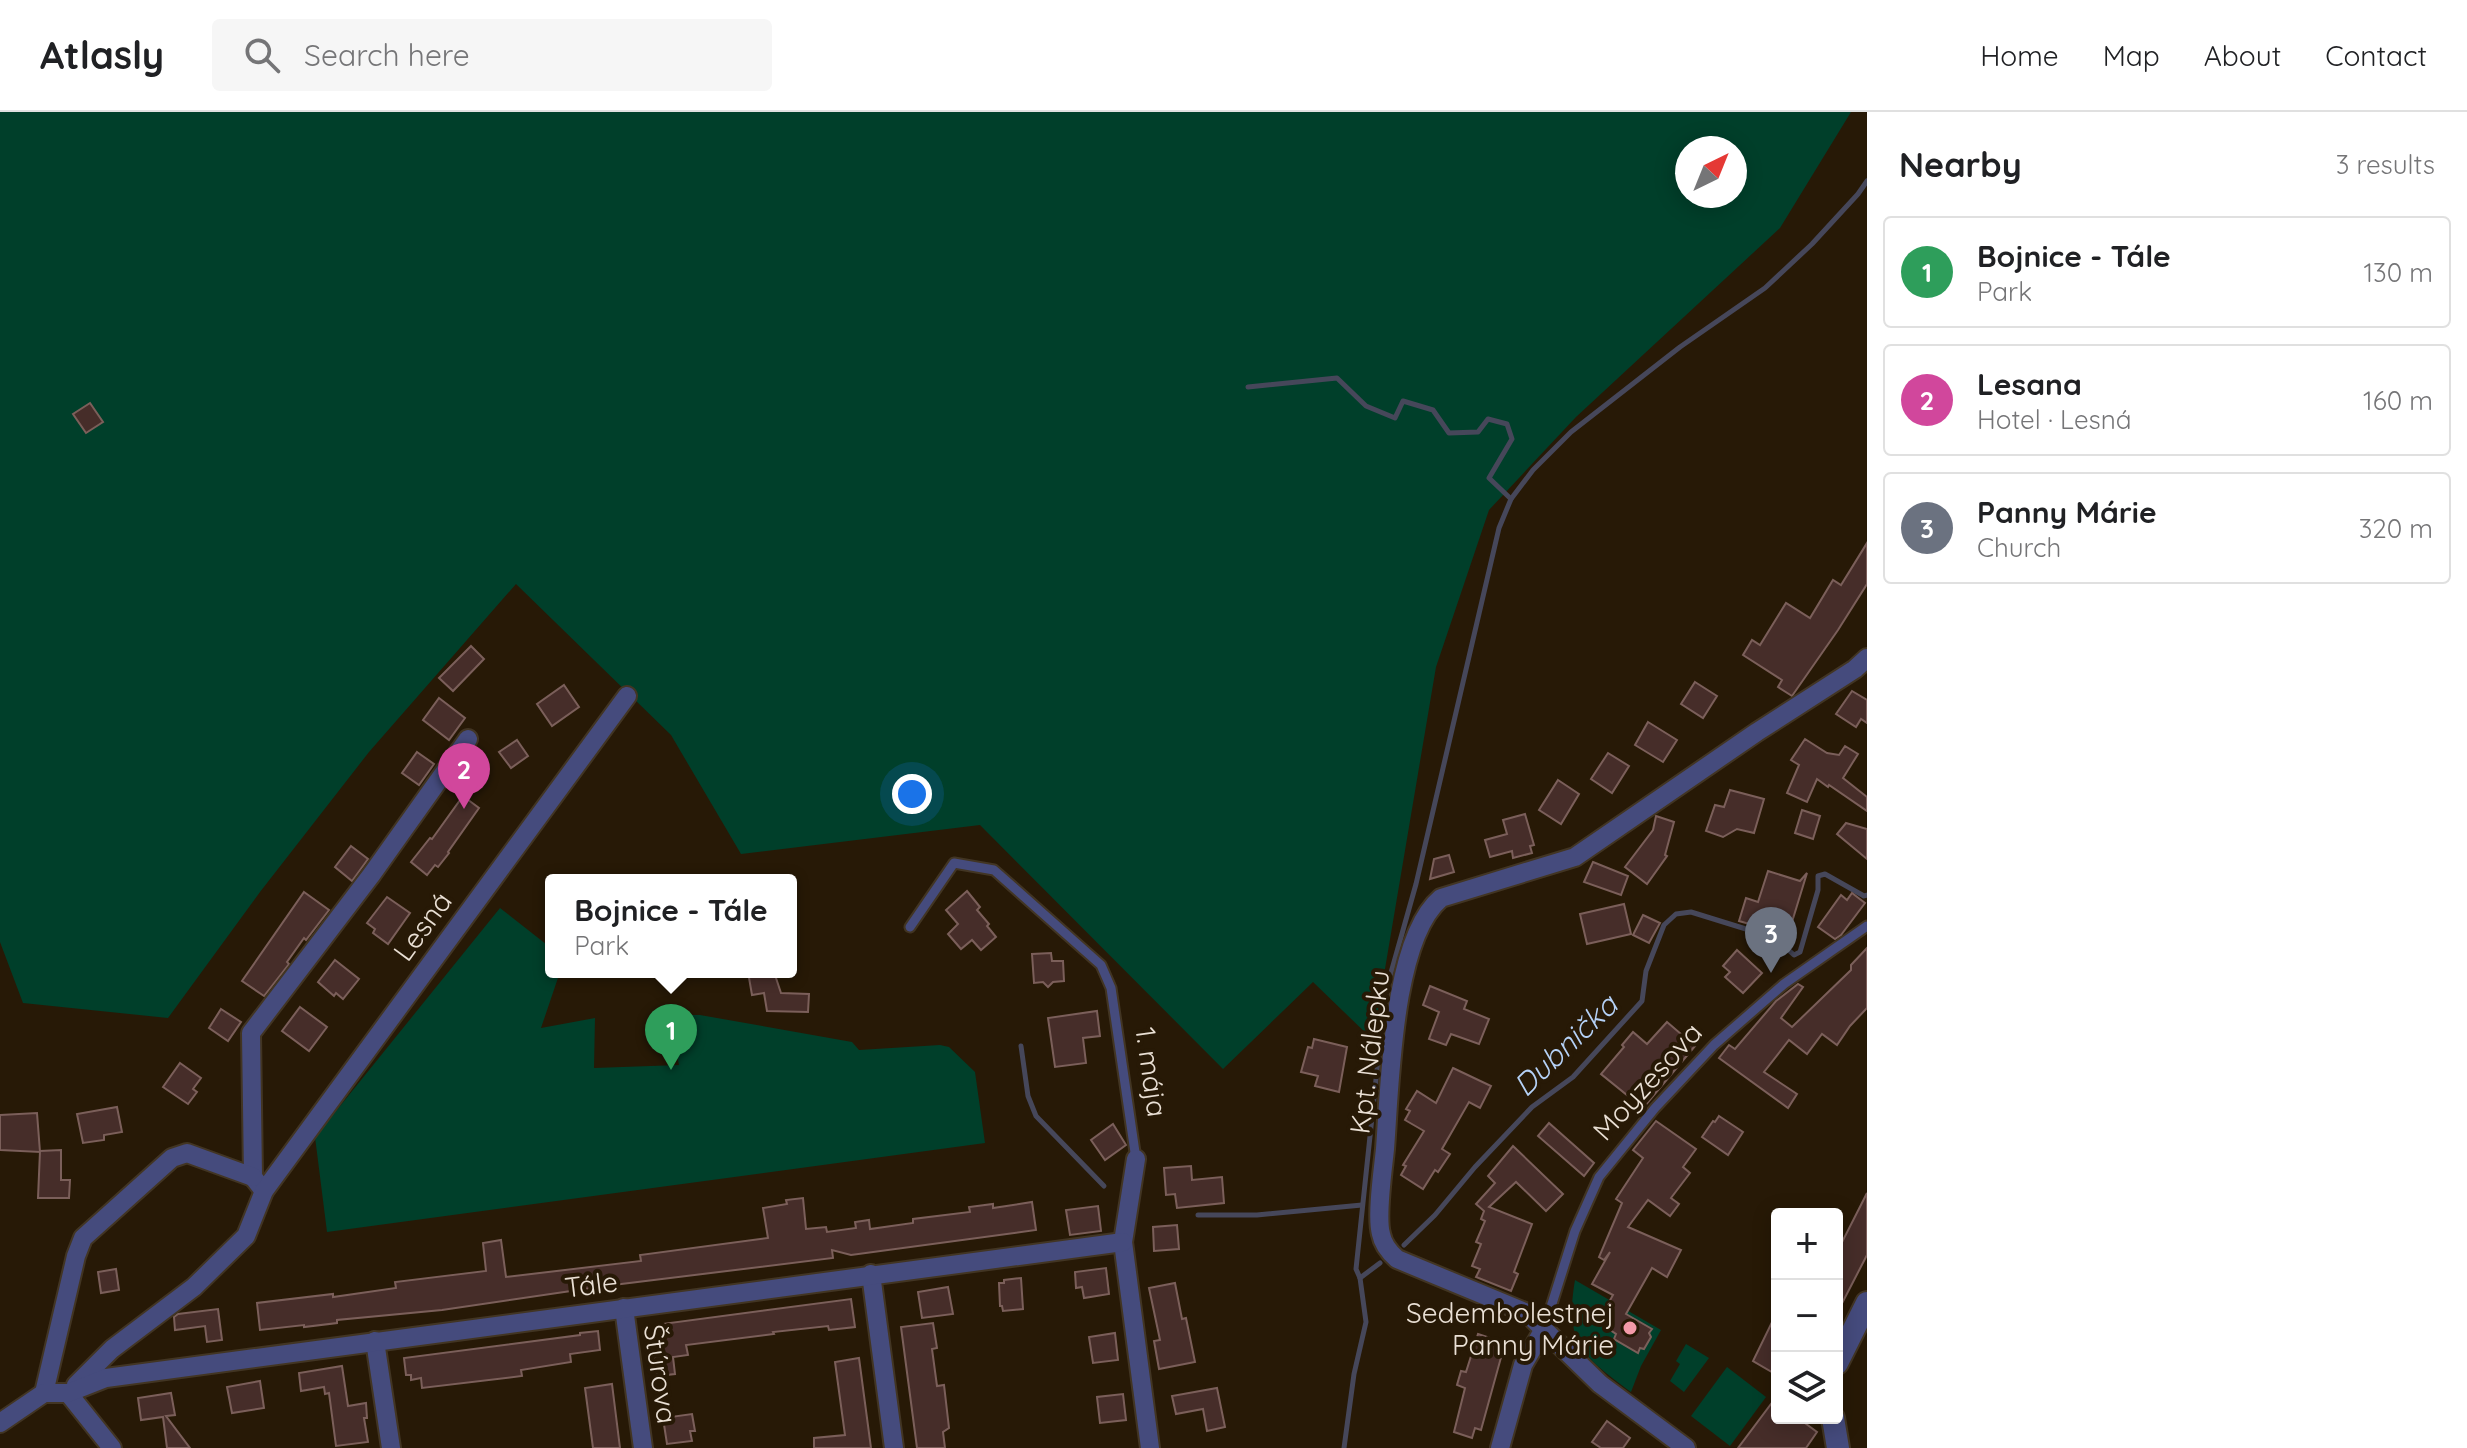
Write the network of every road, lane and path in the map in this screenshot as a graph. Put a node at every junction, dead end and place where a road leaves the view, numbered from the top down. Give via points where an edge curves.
1 (1867, 658) edge
2 (627, 696) dead end
3 (468, 739) dead end
4 (1867, 926) edge
5 (910, 927) dead end
6 (1136, 1159) joint
7 (259, 1184) junction
8 (1123, 1242) junction
9 (871, 1274) junction
10 (1867, 1303) edge
11 (624, 1308) junction
12 (1544, 1329) junction
13 (375, 1341) junction
14 (1842, 1352) edge
15 (44, 1393) junction
16 (68, 1393) junction
17 (0, 1423) edge
18 (1834, 1424) edge
19 (112, 1448) edge
20 (391, 1448) edge
21 (643, 1448) edge
22 (894, 1448) edge
23 (1150, 1448) edge
24 (1500, 1448) edge
25 (1686, 1448) edge
26 (1838, 1448) edge

1 - 12 street, Kpt. Nálepku via 1575,857 1441,898 1420,923 1400,985 1380,1232 1397,1259 1527,1313
2 - 7 street, Lesná
3 - 7 street, Lesná via 251,1033
4 - 12 lane, Moyzesova via 1784,984 1714,1045 1599,1177 1575,1231
5 - 6 lane, 1. mája via 954,863 994,870 1101,965 1111,988
6 - 8 street, 1. mája
7 - 15 street via 187,1153 172,1158 83,1238
7 - 16 street, Lesná via 246,1236
8 - 9 street, Tále
8 - 23 street, 1. mája
9 - 11 street, Tále
9 - 22 street
10 - 14 street
11 - 13 street, Tále
11 - 21 street, Štúrova
12 - 24 street, Moyzesova via 1523,1365
12 - 25 street via 1600,1384
13 - 16 street, Tále via 106,1378
13 - 20 street
15 - 16 street
15 - 17 street
16 - 19 street
18 - 26 street

